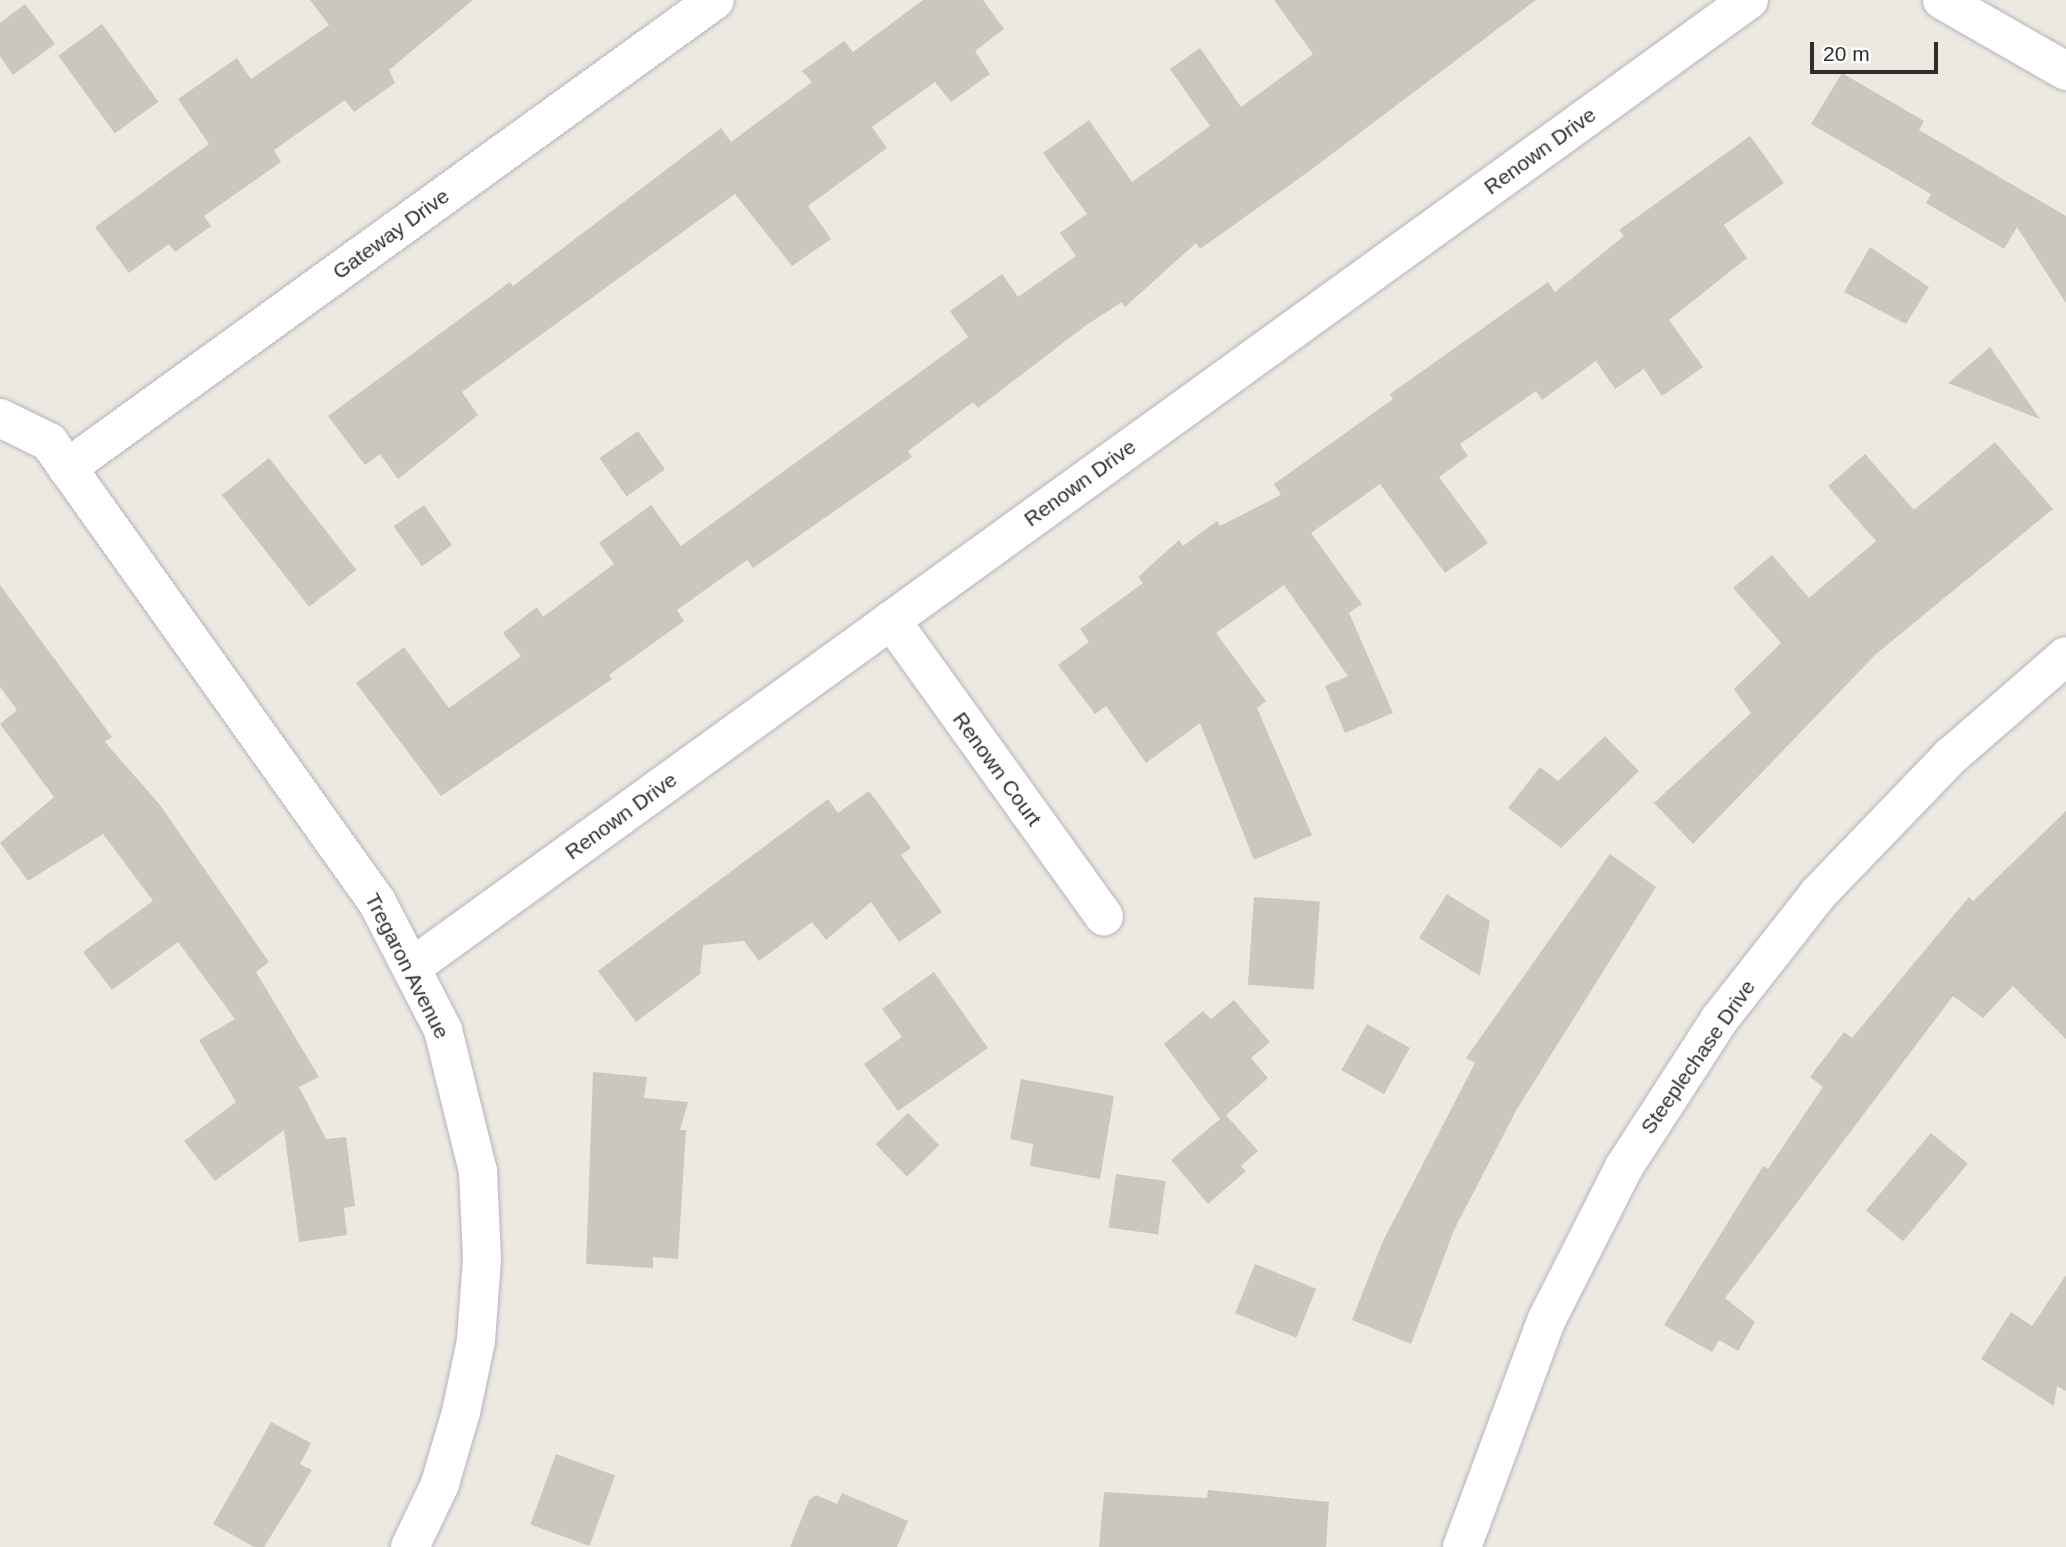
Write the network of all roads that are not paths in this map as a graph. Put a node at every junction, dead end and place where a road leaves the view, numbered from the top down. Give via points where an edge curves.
1 (715, 0) edge
2 (1749, 0) edge
3 (1942, 0) edge
4 (2066, 71) edge
5 (0, 418) edge
6 (68, 468) junction
7 (891, 620) junction
8 (2066, 656) edge
9 (1104, 916) dead end
10 (412, 967) junction
11 (410, 1547) edge
12 (1462, 1547) edge

1 - 6 street, Gateway Drive
2 - 7 street, Renown Drive
3 - 4 street
5 - 6 street, Tregaron Avenue via 37,431
6 - 10 street, Tregaron Avenue via 377,902
7 - 9 street, Renown Court
7 - 10 street, Renown Drive
8 - 12 street, Steeplechase Drive via 1951,756 1818,894 1719,1020 1623,1167 1547,1319
10 - 11 street, Tregaron Avenue via 443,1030 466,1102 482,1259 476,1341 461,1412 440,1484

